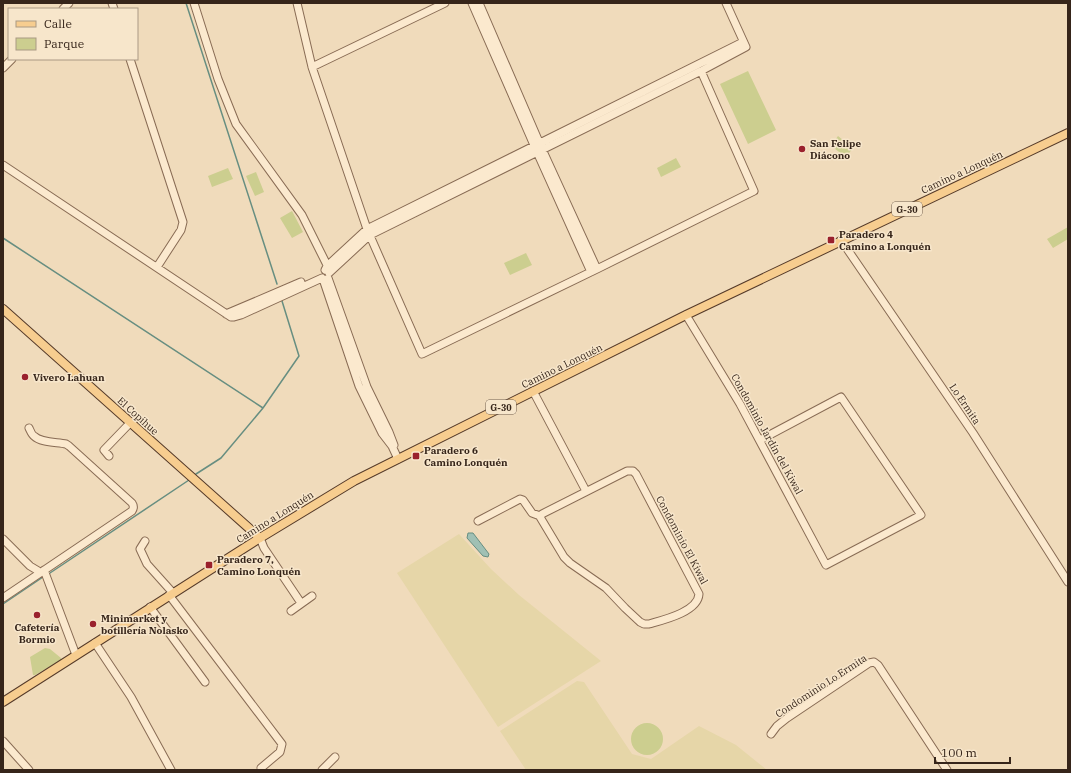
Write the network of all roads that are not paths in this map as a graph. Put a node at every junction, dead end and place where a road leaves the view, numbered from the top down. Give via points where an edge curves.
1 (194, 3) edge
2 (297, 3) edge
3 (444, 3) edge
4 (472, 3) edge
5 (479, 3) edge
6 (726, 3) edge
7 (744, 44) junction
8 (11, 60) edge
9 (130, 60) edge
10 (3, 68) edge
11 (312, 68) junction
12 (702, 71) junction
13 (1067, 136) edge
14 (538, 148) junction
15 (3, 165) edge
16 (369, 232) junction
17 (842, 240) junction
18 (157, 267) junction
19 (594, 270) junction
20 (326, 273) junction
21 (3, 309) edge
22 (686, 315) junction
23 (533, 391) junction
24 (131, 422) junction
25 (29, 428) dead end
26 (760, 440) junction
27 (109, 456) dead end
28 (399, 458) junction
29 (586, 491) junction
30 (540, 516) junction
31 (478, 521) dead end
32 (260, 538) junction
33 (3, 539) edge
34 (145, 541) dead end
35 (42, 571) junction
36 (1068, 582) edge
37 (171, 594) junction
38 (312, 596) dead end
39 (3, 598) edge
40 (302, 603) junction
41 (150, 607) junction
42 (291, 611) dead end
43 (95, 643) junction
44 (76, 655) junction
45 (205, 682) dead end
46 (3, 702) edge
47 (772, 734) dead end
48 (3, 742) edge
49 (335, 757) dead end
50 (261, 768) dead end
51 (29, 770) edge
52 (170, 770) edge
53 (322, 770) edge
54 (947, 770) edge

1 - 20 street via 218,79 236,124 302,215
2 - 11 street
3 - 11 street
4 - 14 street
5 - 14 street
6 - 7 street
7 - 12 street
7 - 14 street
8 - 10 street
9 - 18 street via 183,222 181,230
11 - 16 street
12 - 14 street
12 - 19 street via 754,190
13 - 17 main road, Camino a Lonquén / G-30
14 - 16 street
14 - 19 street
15 - 18 street
16 - 19 street via 422,354
16 - 20 street
17 - 22 main road, Camino a Lonquén / G-30
17 - 36 street, Lo Ermita via 973,433
18 - 20 street via 231,317
20 - 28 street via 370,394
21 - 24 main road, El Copihue
22 - 23 main road, Camino a Lonquén / G-30
22 - 26 street, Condominio Jardín del Kiwal
23 - 28 main road, Camino a Lonquén / G-30
23 - 29 street
24 - 27 street via 104,450
24 - 32 main road, El Copihue
25 - 35 street via 37,438 69,446 134,506 132,511
26 - 26 street, Condominio Jardín del Kiwal via 826,565 921,515 841,397
28 - 32 main road, Camino a Lonquén / G-30 via 346,485
29 - 30 street, Condominio El Kiwal
29 - 30 street, Condominio El Kiwal via 627,471 634,472 699,592 699,598 690,608 649,624 641,623 606,588 564,557
30 - 31 street via 532,513 520,499
32 - 37 main road, Camino a Lonquén / G-30
32 - 40 street via 264,548
33 - 35 street via 30,566
34 - 37 street via 140,549 147,564
35 - 39 street
35 - 44 street
37 - 41 main road, Camino a Lonquén / G-30
37 - 50 street via 282,744 280,752
38 - 40 street
40 - 42 street
41 - 43 main road, Camino a Lonquén / G-30
41 - 45 street
43 - 44 main road, Camino a Lonquén / G-30
43 - 52 street via 131,697
44 - 46 main road, Camino a Lonquén / G-30
47 - 54 street, Condominio Lo Ermita via 787,718 874,662
48 - 51 street
49 - 53 street

